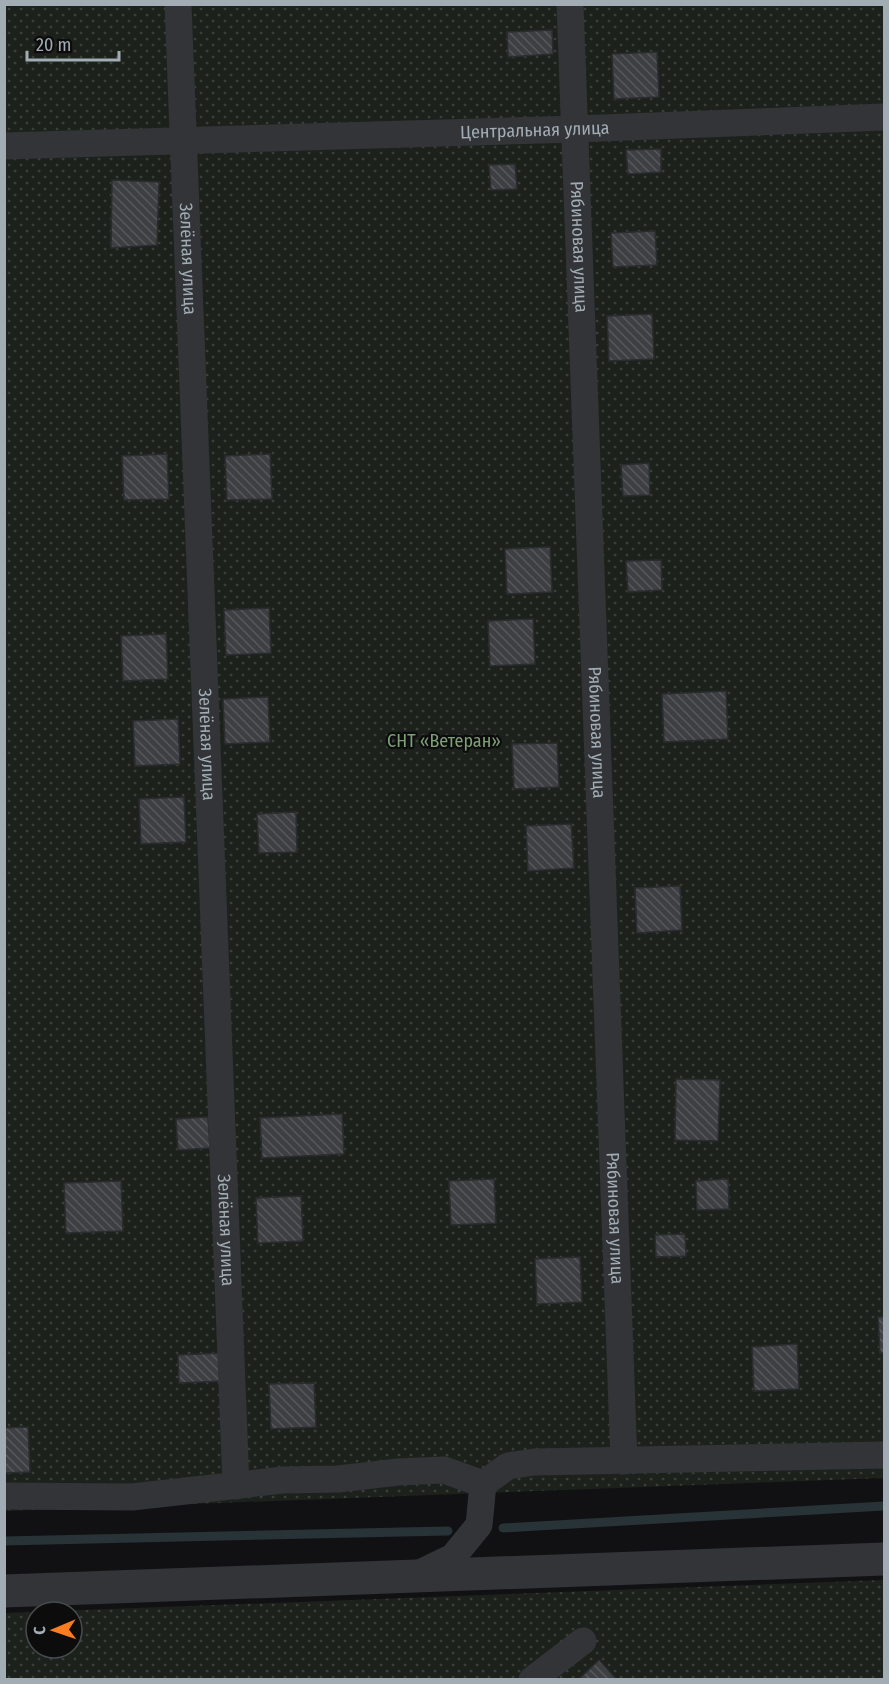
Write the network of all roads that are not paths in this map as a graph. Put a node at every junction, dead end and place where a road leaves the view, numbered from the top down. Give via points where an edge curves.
1 (178, 4) edge
2 (570, 4) edge
3 (885, 117) edge
4 (575, 129) junction
5 (184, 140) junction
6 (4, 146) edge
7 (885, 1455) edge
8 (624, 1461) junction
9 (483, 1484) junction
10 (236, 1486) junction
11 (4, 1496) edge
12 (885, 1559) edge
13 (414, 1576) junction
14 (4, 1591) edge
15 (583, 1641) dead end
16 (532, 1680) edge

1 - 5 street, Зелёная улица
2 - 4 street, Рябиновая улица
3 - 4 street, Центральная улица
4 - 5 street, Центральная улица
4 - 8 street, Рябиновая улица
5 - 6 street, Центральная улица
5 - 10 street, Зелёная улица
7 - 8 street
8 - 9 street via 508,1466
9 - 10 street via 444,1470
9 - 13 street via 479,1525 453,1557
10 - 11 street via 132,1497
12 - 13 street
13 - 14 street
15 - 16 street

